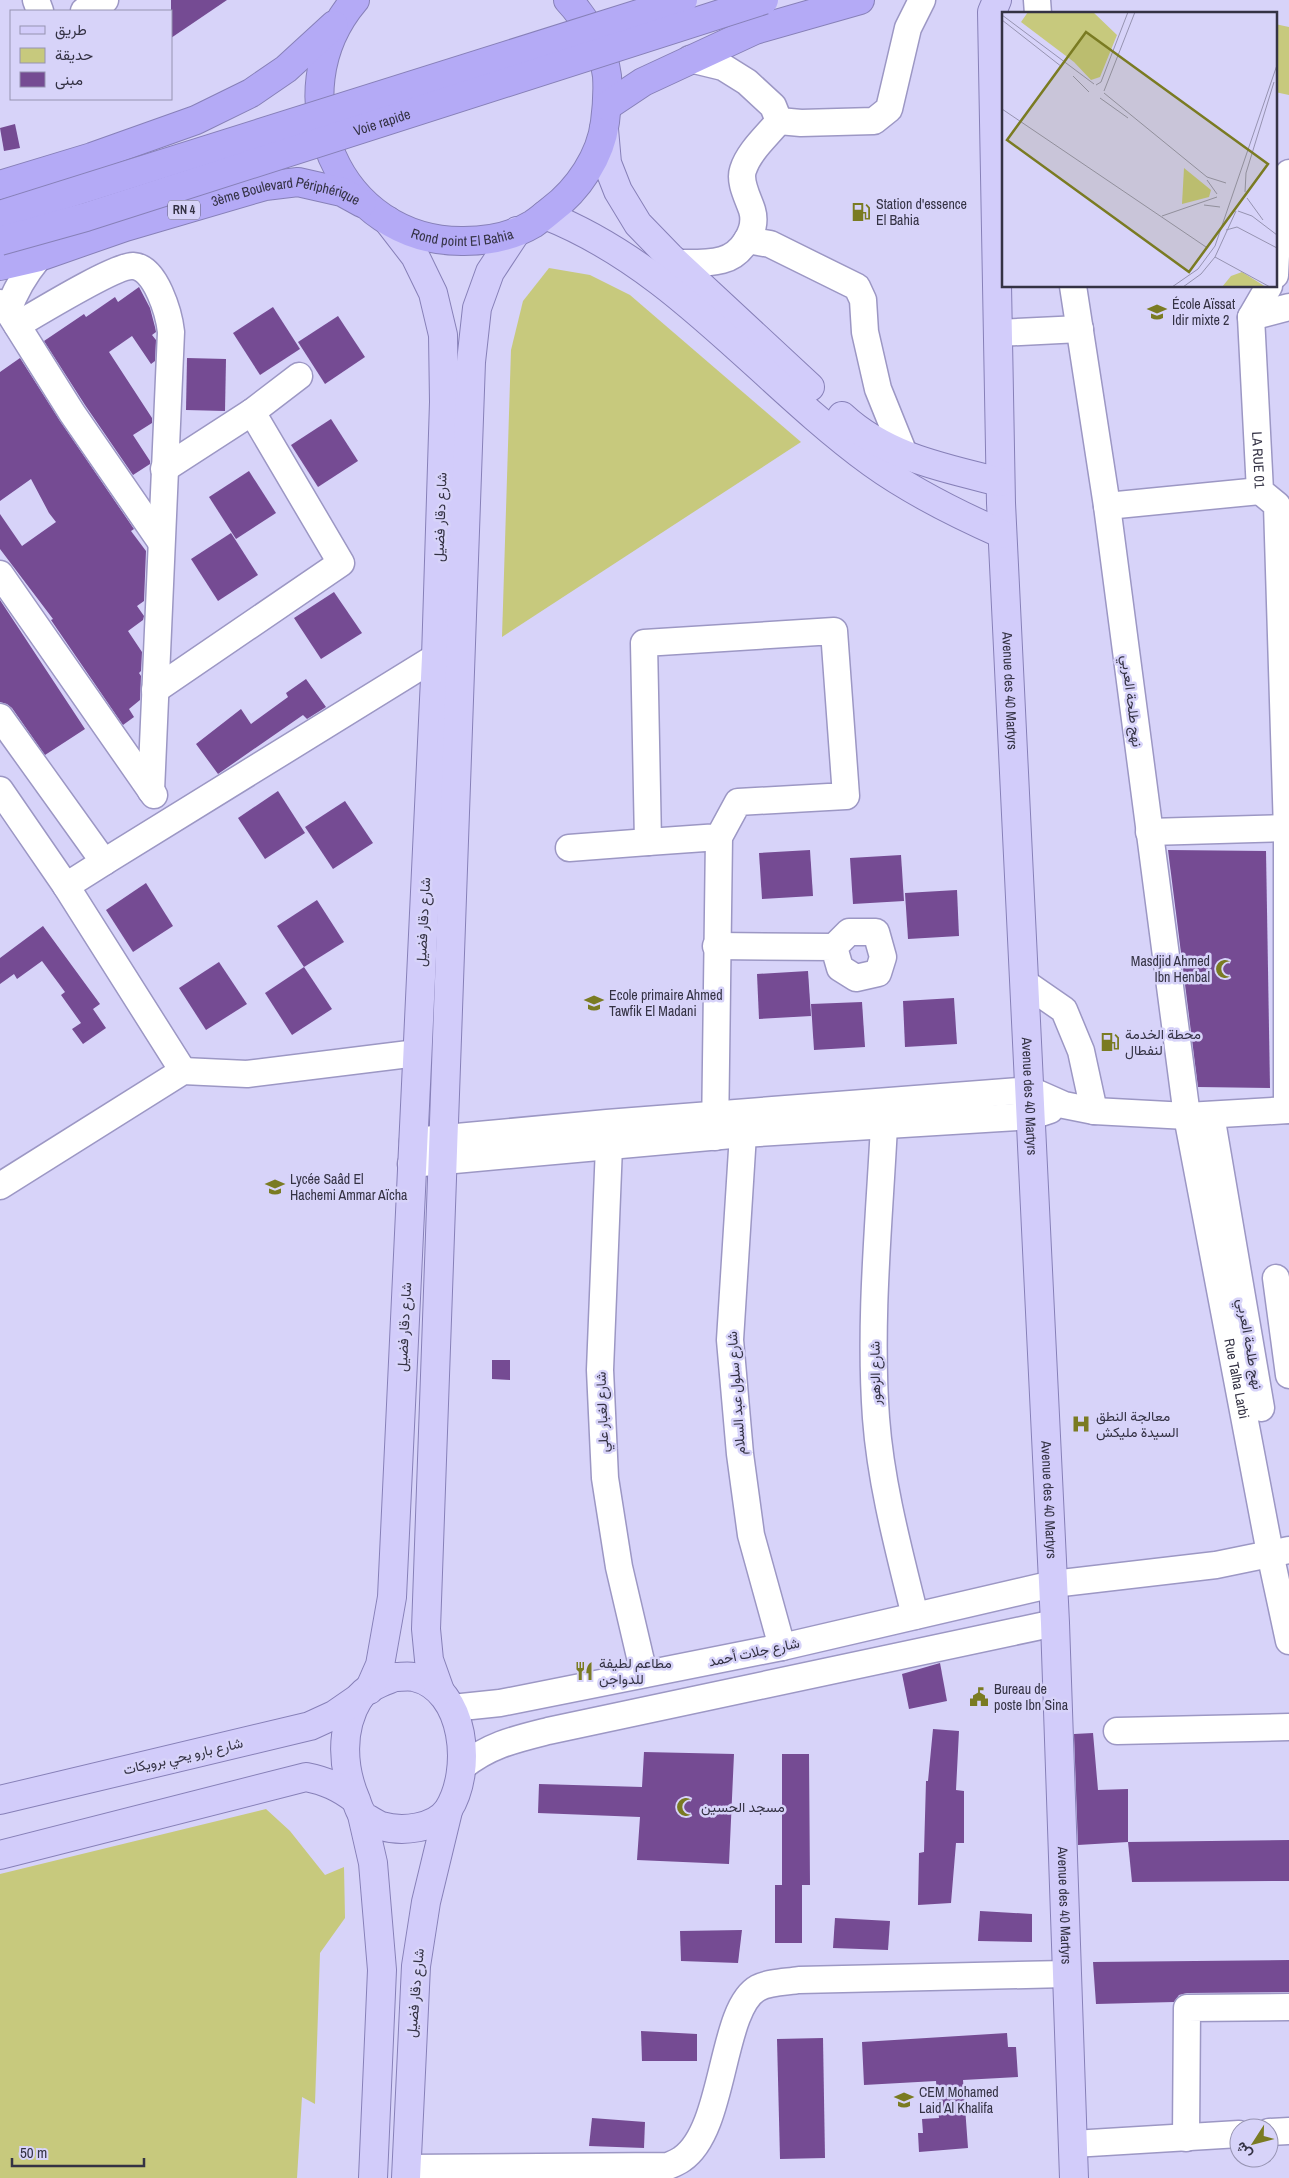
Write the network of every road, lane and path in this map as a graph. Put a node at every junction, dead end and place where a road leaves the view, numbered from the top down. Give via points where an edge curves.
1 (105, 0) edge
2 (568, 0) edge
3 (683, 0) edge
4 (764, 0) edge
5 (860, 0) edge
6 (922, 0) edge
7 (991, 4) edge
8 (348, 9) edge
9 (86, 10) edge
10 (690, 59) junction
11 (605, 117) junction
12 (780, 121) junction
13 (1289, 173) edge
14 (0, 185) edge
15 (378, 213) junction
16 (0, 215) edge
17 (545, 215) junction
18 (517, 231) junction
19 (747, 240) junction
20 (0, 241) edge
21 (1276, 256) edge
22 (39, 257) junction
23 (676, 263) junction
24 (0, 266) edge
25 (1073, 288) edge
26 (1268, 288) edge
27 (1289, 307) edge
28 (8, 313) edge
29 (1251, 317) junction
30 (1080, 329) junction
31 (998, 333) junction
32 (766, 359) junction
33 (299, 376) dead end
34 (252, 412) junction
35 (905, 456) junction
36 (164, 469) junction
37 (1000, 482) junction
38 (1275, 500) edge
39 (1107, 506) junction
40 (1002, 534) junction
41 (161, 542) junction
42 (0, 574) edge
43 (460, 642) junction
44 (436, 657) junction
45 (155, 690) junction
46 (0, 717) edge
47 (0, 790) edge
48 (151, 791) junction
49 (169, 821) junction
50 (1288, 828) edge
51 (1149, 832) junction
52 (719, 837) junction
53 (648, 842) junction
54 (569, 848) dead end
55 (104, 862) junction
56 (66, 886) junction
57 (716, 946) junction
58 (834, 947) dead end
59 (1288, 960) edge
60 (1025, 983) junction
61 (417, 1053) junction
62 (183, 1071) junction
63 (1030, 1090) junction
64 (1064, 1104) junction
65 (1288, 1110) edge
66 (1094, 1111) junction
67 (1199, 1115) junction
68 (1032, 1116) junction
69 (715, 1126) junction
70 (884, 1126) junction
71 (743, 1134) junction
72 (609, 1146) junction
73 (444, 1150) junction
74 (412, 1153) junction
75 (0, 1186) edge
76 (1276, 1278) dead end
77 (1289, 1374) edge
78 (1283, 1557) edge
79 (1053, 1584) junction
80 (915, 1616) junction
81 (1055, 1623) junction
82 (1289, 1641) edge
83 (782, 1647) junction
84 (644, 1674) junction
85 (365, 1693) junction
86 (446, 1700) junction
87 (1289, 1727) edge
88 (1118, 1731) dead end
89 (462, 1767) junction
90 (0, 1800) edge
91 (358, 1807) junction
92 (448, 1811) junction
93 (0, 1855) edge
94 (1066, 1974) junction
95 (1289, 2007) edge
96 (1229, 2135) edge
97 (1186, 2138) junction
98 (1073, 2144) junction
99 (407, 2173) edge
100 (373, 2178) edge
101 (1074, 2178) edge

1 - 9 street
2 - 11 highway, Rond point El Bahia via 578,11 598,47 607,75
3 - 16 highway, Voie rapide, bridge
4 - 20 highway, Voie rapide, bridge via 86,217
5 - 10 highway via 755,30
6 - 12 street via 908,28 889,109 874,121
7 - 31 main road, Avenue des 40 Martyrs
8 - 14 highway via 286,69 251,93 204,116 92,157
8 - 15 highway, Rond point El Bahia via 324,55 318,105 324,137 341,175
10 - 11 highway via 643,82
10 - 12 street via 723,67 748,82 773,106
11 - 17 highway, Rond point El Bahia via 590,167 565,199
11 - 23 main road via 608,163 618,191 638,224
12 - 19 street via 750,154 742,172 754,220
13 - 21 street
15 - 18 highway, Rond point El Bahia via 434,239 499,238
15 - 22 highway, 3ème Boulevard Périphérique / RN 4 via 342,192 313,185 298,182 265,186 125,227
15 - 44 main road, شارع دقار فضيل via 416,256 433,293 444,336
17 - 18 highway, Rond point El Bahia
17 - 32 main road via 584,231 641,266
18 - 43 main road, شارع دقار فضيل via 490,272 477,308
19 - 23 street via 724,260
19 - 35 street via 770,244 857,287 864,300 865,332 878,389
22 - 24 highway, 3ème Boulevard Périphérique / RN 4
22 - 28 street via 15,291
23 - 32 main road
25 - 30 street, نهج طلحة العربي
26 - 29 street
27 - 29 street
28 - 36 street via 118,270 133,266 142,268 162,296 171,332
28 - 41 street
29 - 38 street, LA RUE 01
30 - 31 street
30 - 39 street, نهج طلحة العربي
31 - 37 main road, Avenue des 40 Martyrs
32 - 35 main road via 876,442
32 - 40 main road via 837,435 872,463 950,510
33 - 34 street
34 - 36 street
34 - 45 street via 341,563
35 - 37 main road
36 - 41 street
37 - 40 main road, Avenue des 40 Martyrs
38 - 39 street
38 - 50 street, LA RUE 01
39 - 51 street, نهج طلحة العربي
40 - 60 main road, Avenue des 40 Martyrs
41 - 45 street
42 - 48 street
43 - 44 street
43 - 73 main road, شارع دقار فضيل
44 - 49 street
44 - 61 main road, شارع دقار فضيل
45 - 48 street
46 - 55 street
47 - 56 street
48 - 49 street
49 - 55 street
50 - 51 street
50 - 59 street, LA RUE 01
51 - 67 street, نهج طلحة العربي via 1173,999
52 - 53 street
52 - 53 street via 738,802 846,796 834,631 644,642
52 - 57 street
53 - 54 street
55 - 56 street
56 - 62 street
57 - 58 street
57 - 69 street
59 - 65 street, LA RUE 01
60 - 63 main road, Avenue des 40 Martyrs
60 - 66 street via 1064,1010 1081,1052
61 - 62 street via 247,1074
61 - 74 main road, شارع دقار فضيل
62 - 75 street
63 - 64 street
63 - 68 main road, Avenue des 40 Martyrs
63 - 69 street
64 - 66 street
64 - 68 street
65 - 67 street
66 - 67 street
67 - 78 street, Rue Talha Larbi
68 - 70 street
68 - 79 main road, Avenue des 40 Martyrs
69 - 71 street
69 - 72 street
69 - 73 street
70 - 71 street
70 - 80 street, شارع الزهور via 874,1323 876,1419 888,1497
71 - 83 street, شارع سلول عبد السلام via 730,1340 751,1535
72 - 73 street
72 - 84 street, شارع لغبار علي via 600,1370 605,1478 618,1567
73 - 74 street
73 - 86 main road, شارع دقار فضيل via 426,1629 429,1660
74 - 85 main road, شارع دقار فضيل via 392,1597 380,1664
76 - 77 street
78 - 79 street, شارع جلات أحمد
78 - 82 street, Rue Talha Larbi
79 - 80 street, شارع جلات أحمد
79 - 81 main road, Avenue des 40 Martyrs
80 - 83 street, شارع جلات أحمد
81 - 89 street via 548,1731 506,1742 478,1754
81 - 94 main road, Avenue des 40 Martyrs
83 - 84 street, شارع جلات أحمد
84 - 86 street, شارع جلات أحمد via 500,1703
85 - 86 main road via 395,1678 413,1677 427,1682
85 - 90 main road, شارع بارو يحي برويكات via 334,1715 310,1726
85 - 91 main road via 348,1724 345,1746 346,1769
86 - 89 main road via 462,1740
87 - 88 street
89 - 92 main road
91 - 92 main road via 380,1826 396,1829 432,1823
91 - 93 main road via 338,1786 306,1777
91 - 100 main road via 374,1864 382,1970
92 - 99 main road, شارع دقار فضيل via 426,1902 416,1966
94 - 98 main road, Avenue des 40 Martyrs
94 - 99 street via 799,1980 758,1988 746,2000 736,2021 704,2130 682,2159 668,2166
95 - 97 street via 1187,2008
96 - 97 street
97 - 98 street
98 - 101 main road, Avenue des 40 Martyrs

